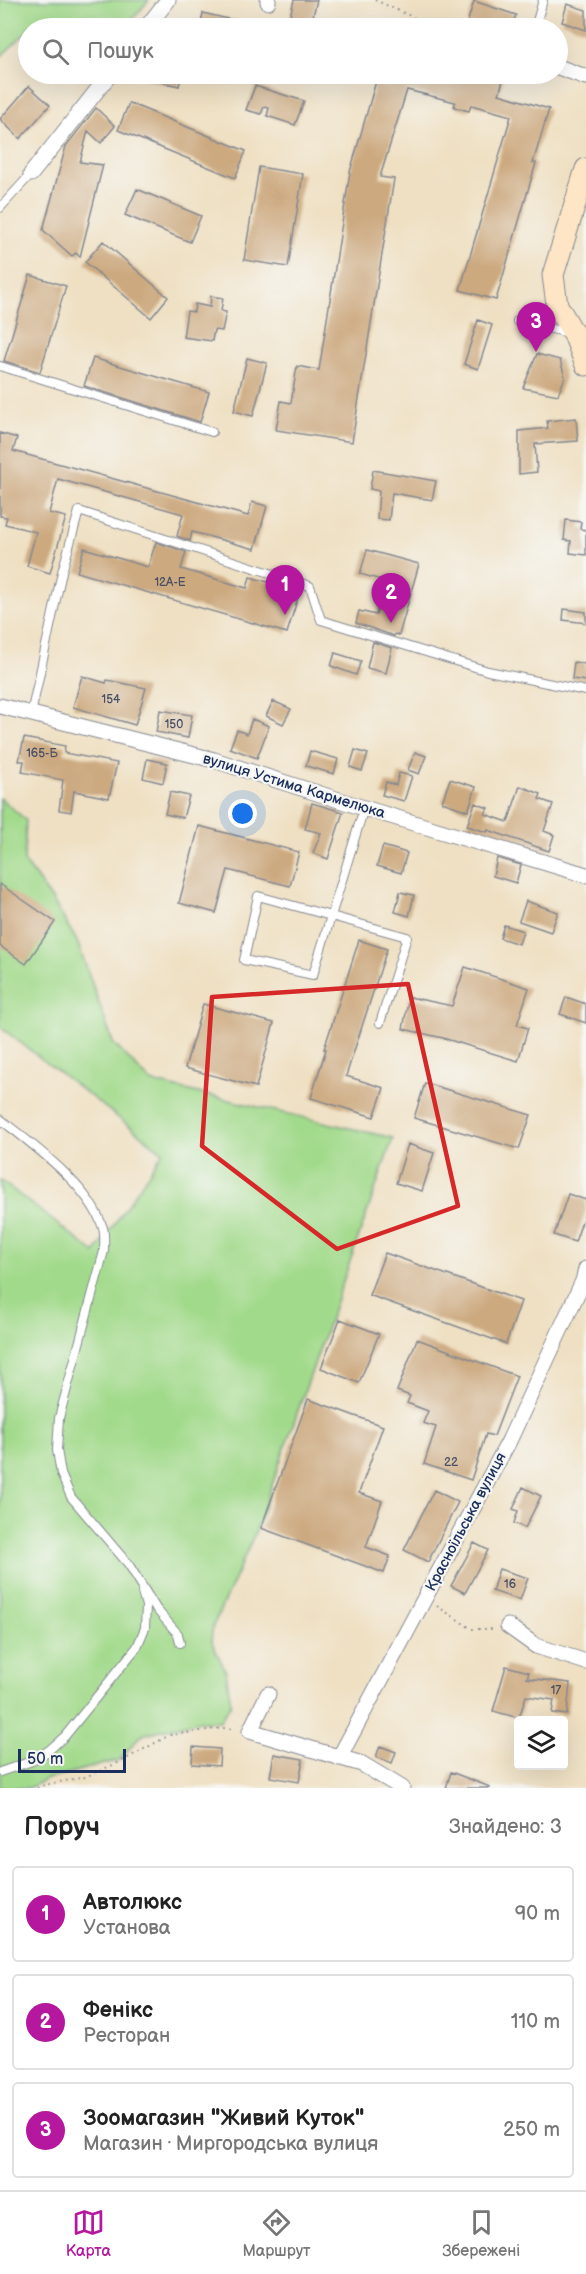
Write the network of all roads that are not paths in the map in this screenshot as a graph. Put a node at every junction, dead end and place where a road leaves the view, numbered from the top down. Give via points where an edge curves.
1 (168, 0) edge
2 (543, 0) edge
3 (154, 18) edge
4 (538, 18) edge
5 (568, 71) edge
6 (586, 77) edge
7 (102, 84) edge
8 (586, 170) edge
9 (31, 174) joint
10 (0, 208) edge
11 (517, 321) dead end
12 (580, 335) edge
13 (586, 365) edge
14 (0, 366) edge
15 (212, 432) dead end
16 (586, 691) edge
17 (0, 706) edge
18 (31, 714) junction
19 (364, 808) junction
20 (586, 875) edge
21 (331, 916) junction
22 (380, 1023) dead end
23 (0, 1119) edge
24 (585, 1277) edge
25 (139, 1581) junction
26 (508, 1626) road end
27 (180, 1643) dead end
28 (586, 1662) edge
29 (268, 1694) dead end
30 (339, 1758) junction
31 (0, 1772) edge
32 (402, 1788) edge

1 - 3 street
2 - 4 lane
5 - 6 street
7 - 9 street
8 - 12 main road via 554,275 557,305
9 - 10 lane
11 - 12 lane
12 - 13 main road
14 - 15 lane
16 - 18 lane via 488,671 321,620 310,586 79,511
17 - 18 street, вулиця Устима Кармелюка
18 - 19 street, вулиця Устима Кармелюка via 214,760
19 - 20 street, вулиця Устима Кармелюка
19 - 21 lane
21 - 21 lane via 258,897 244,960 313,975
21 - 22 lane via 407,937
23 - 25 lane via 73,1182 96,1212 104,1230 104,1251 59,1418 57,1450 71,1497
24 - 30 street, Красноїльська вулиця via 509,1441
25 - 27 lane via 178,1634
25 - 31 lane via 146,1606 145,1628 137,1647 65,1736 32,1761
26 - 28 street via 536,1646
29 - 30 street via 250,1731
30 - 32 street via 362,1764

